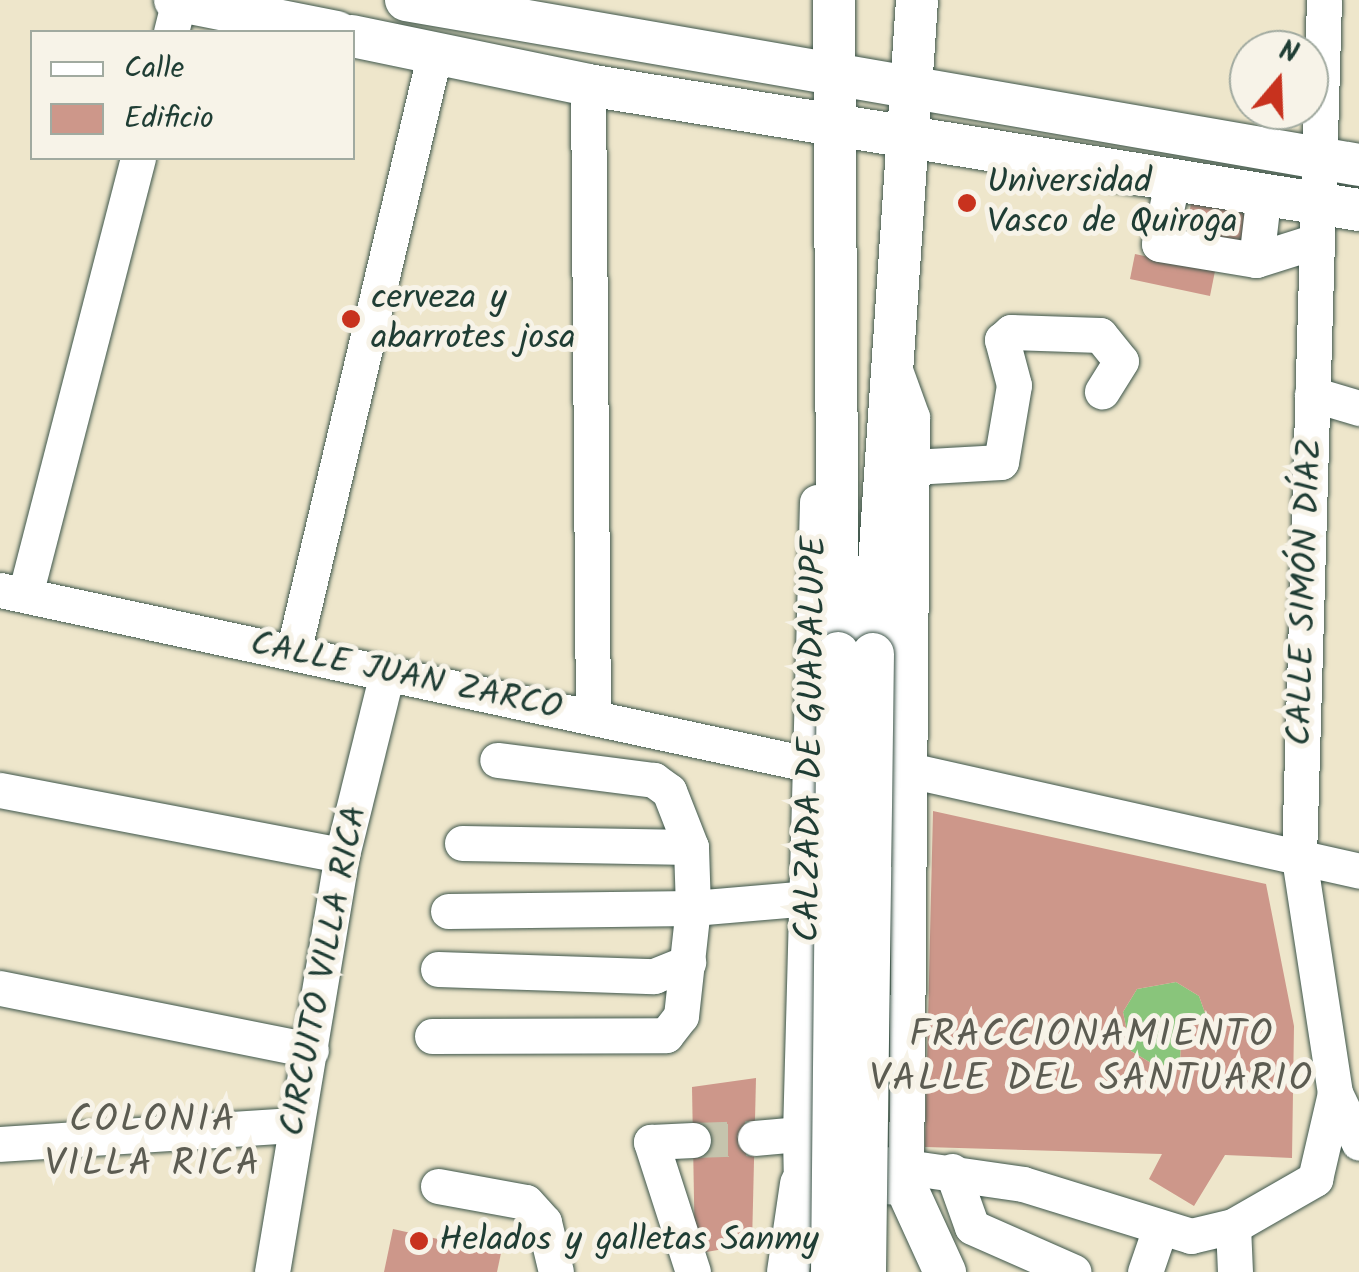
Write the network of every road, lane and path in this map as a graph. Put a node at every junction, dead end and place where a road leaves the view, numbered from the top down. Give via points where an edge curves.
1 (177, 0) edge
2 (406, 0) edge
3 (834, 0) edge
4 (917, 0) edge
5 (1324, 0) edge
6 (170, 30) edge
7 (327, 30) edge
8 (355, 37) edge
9 (434, 52) junction
10 (836, 79) junction
11 (588, 85) junction
12 (915, 92) junction
13 (836, 126) junction
14 (913, 136) junction
15 (137, 160) edge
16 (1340, 161) edge
17 (1173, 177) junction
18 (1264, 192) junction
19 (1331, 217) edge
20 (1256, 260) junction
21 (842, 318) junction
22 (892, 363) junction
23 (1102, 392) dead end
24 (1312, 394) junction
25 (1359, 408) edge
26 (912, 466) junction
27 (12, 592) edge
28 (293, 653) junction
29 (856, 653) junction
30 (387, 673) junction
31 (592, 717) junction
32 (496, 760) dead end
33 (812, 764) junction
34 (913, 771) junction
35 (0, 790) edge
36 (462, 843) dead end
37 (690, 848) junction
38 (342, 855) junction
39 (1299, 857) junction
40 (1359, 871) edge
41 (810, 898) junction
42 (693, 908) junction
43 (448, 911) dead end
44 (688, 962) junction
45 (438, 969) dead end
46 (0, 988) edge
47 (432, 1036) dead end
48 (311, 1050) junction
49 (1335, 1093) junction
50 (295, 1126) junction
51 (755, 1138) tunnel mouth
52 (693, 1140) tunnel mouth
53 (1359, 1143) edge
54 (0, 1144) edge
55 (801, 1160) junction
56 (952, 1171) junction
57 (906, 1176) junction
58 (438, 1186) dead end
59 (1233, 1226) junction
60 (1158, 1231) junction
61 (272, 1272) edge
62 (556, 1272) edge
63 (693, 1272) edge
64 (788, 1272) edge
65 (832, 1272) edge
66 (865, 1272) edge
67 (945, 1272) edge
68 (1074, 1272) edge
69 (1145, 1272) edge
70 (1235, 1272) edge

1 - 6 street
1 - 7 main road
2 - 10 main road
3 - 10 main road, CALZADA DE GUADALUPE
4 - 12 main road, CALZADA DE GUADALUPE
5 - 16 street, CALLE SIMÓN DÍAZ
8 - 9 main road
9 - 11 main road
9 - 28 street
10 - 12 main road
10 - 13 main road, CALZADA DE GUADALUPE
11 - 13 main road
11 - 31 street
12 - 14 main road, CALZADA DE GUADALUPE
12 - 16 main road
13 - 14 main road
13 - 21 main road, CALZADA DE GUADALUPE
14 - 17 main road
14 - 22 main road, CALZADA DE GUADALUPE
15 - 27 street
16 - 19 street, CALLE SIMÓN DÍAZ
17 - 18 main road
17 - 20 street via 1159,244
18 - 19 main road
18 - 20 street
19 - 20 street
19 - 24 street, CALLE SIMÓN DÍAZ
21 - 29 main road, CALZADA DE GUADALUPE
21 - 33 street, CALZADA DE GUADALUPE via 820,409
22 - 26 street, CALZADA DE GUADALUPE via 912,417
22 - 29 main road, CALZADA DE GUADALUPE
23 - 26 street via 1121,361 1100,336 1011,332 1002,340 1014,385 1001,462
24 - 25 street
24 - 39 street, CALLE SIMÓN DÍAZ
26 - 34 street, CALZADA DE GUADALUPE
27 - 28 street, CALLE JUAN ZARCO
28 - 30 street, CALLE JUAN ZARCO
29 - 65 main road, CALZADA DE GUADALUPE, bridge
29 - 66 main road, CALZADA DE GUADALUPE, bridge
30 - 31 street, CALLE JUAN ZARCO
30 - 38 street, CIRCUITO VILLA RICA
31 - 33 street, CALLE JUAN ZARCO
32 - 37 street via 654,780 669,791
33 - 41 street, CALZADA DE GUADALUPE
34 - 39 street
34 - 57 street, CALZADA DE GUADALUPE
35 - 38 street
36 - 37 street
37 - 42 street
38 - 48 street, CIRCUITO VILLA RICA
39 - 40 street
39 - 49 street, CALLE SIMÓN DÍAZ
41 - 42 street
41 - 55 street, CALZADA DE GUADALUPE
42 - 43 street
42 - 44 street
44 - 45 street via 654,976
44 - 47 street via 680,1016 666,1034
46 - 48 street
48 - 50 street, CIRCUITO VILLA RICA
49 - 53 street
49 - 59 street, CALLE SIMÓN DÍAZ via 1315,1179
50 - 54 street
50 - 61 street, CIRCUITO VILLA RICA
51 - 55 street
52 - 63 street via 651,1142
55 - 57 street
55 - 64 main road
56 - 57 street
56 - 60 street
56 - 68 street via 972,1227
57 - 67 main road
58 - 62 street via 526,1202 544,1222
59 - 60 street
59 - 70 street
60 - 69 street

